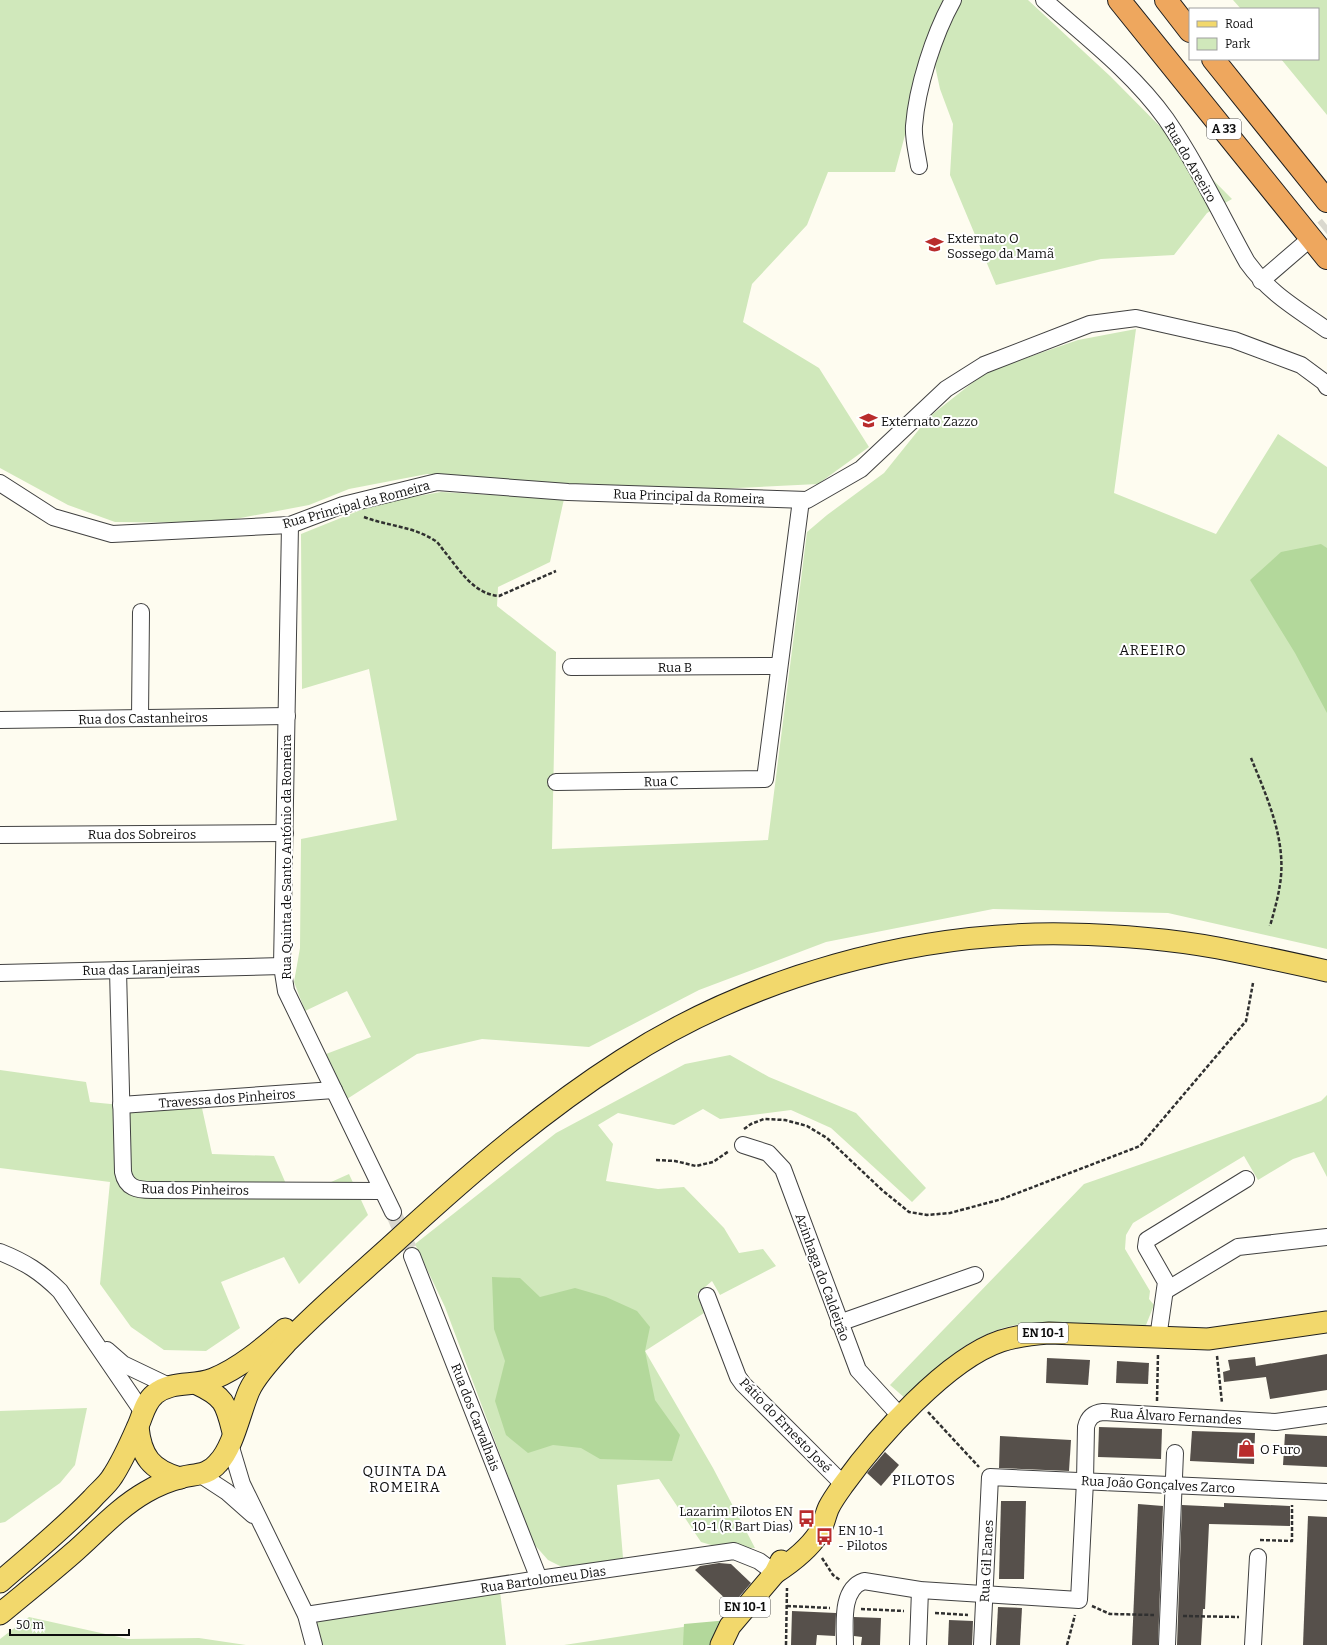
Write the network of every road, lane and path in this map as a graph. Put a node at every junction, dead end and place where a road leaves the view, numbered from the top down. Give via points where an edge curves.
1 (953, 0) edge
2 (1044, 0) edge
3 (1120, 0) edge
4 (1166, 0) edge
5 (1189, 29) edge
6 (1213, 60) edge
7 (919, 166) dead end
8 (1327, 201) edge
9 (1304, 244) tunnel mouth
10 (1327, 258) edge
11 (1261, 281) junction
12 (1327, 330) edge
13 (1327, 387) edge
14 (0, 483) edge
15 (801, 500) junction
16 (347, 504) junction
17 (290, 525) junction
18 (556, 571) dead end
19 (141, 612) dead end
20 (779, 666) junction
21 (571, 667) dead end
22 (287, 716) junction
23 (140, 718) junction
24 (0, 720) edge
25 (1251, 758) dead end
26 (556, 782) dead end
27 (285, 833) junction
28 (0, 835) edge
29 (1270, 926) dead end
30 (1327, 960) edge
31 (282, 966) junction
32 (118, 970) junction
33 (1327, 971) edge
34 (0, 973) edge
35 (1253, 983) dead end
36 (334, 1090) junction
37 (121, 1105) junction
38 (743, 1145) junction
39 (656, 1160) dead end
40 (1246, 1179) dead end
41 (382, 1191) junction
42 (393, 1212) tunnel mouth
43 (1327, 1237) edge
44 (0, 1252) edge
45 (412, 1256) tunnel mouth
46 (976, 1275) dead end
47 (1165, 1291) junction
48 (707, 1296) dead end
49 (1327, 1322) edge
50 (839, 1323) junction
51 (85, 1326) junction
52 (1158, 1338) junction
53 (1215, 1338) junction
54 (197, 1384) junction
55 (169, 1386) junction
56 (917, 1401) junction
57 (1157, 1415) junction
58 (1327, 1415) edge
59 (901, 1417) junction
60 (140, 1419) junction
61 (1224, 1419) junction
62 (231, 1438) junction
63 (1175, 1453) dead end
64 (201, 1475) junction
65 (990, 1477) junction
66 (180, 1478) junction
67 (1085, 1481) junction
68 (844, 1484) junction
69 (1174, 1485) junction
70 (1293, 1491) junction
71 (1327, 1492) edge
72 (260, 1523) junction
73 (819, 1553) dead end
74 (1258, 1557) joint
75 (539, 1579) junction
76 (781, 1579) junction
77 (0, 1582) edge
78 (851, 1589) junction
79 (920, 1590) junction
80 (985, 1594) junction
81 (1079, 1600) junction
82 (787, 1606) junction
83 (846, 1608) junction
84 (919, 1612) junction
85 (0, 1614) edge
86 (306, 1615) junction
87 (1168, 1615) junction
88 (983, 1616) junction
89 (1254, 1618) junction
90 (314, 1645) edge
91 (721, 1645) edge
92 (786, 1645) edge
93 (845, 1645) edge
94 (918, 1645) edge
95 (982, 1645) edge
96 (1067, 1645) edge
97 (1167, 1645) edge
98 (1253, 1645) edge

1 - 7 street via 940,24 922,85 914,127
2 - 11 street, Rua do Areeiro via 1126,74 1165,119 1247,262
3 - 10 highway, A 33
4 - 5 highway
6 - 8 highway, A 33
9 - 11 street
11 - 12 street, Rua do Areeiro via 1279,297
13 - 15 street, Rua Principal da Romeira via 1301,365 1234,340 1136,318 1090,324 984,365 946,389 861,469 807,500
14 - 17 street, Rua Principal da Romeira via 53,517 112,534
15 - 16 street, Rua Principal da Romeira via 568,492 437,482
15 - 20 street
16 - 17 street, Rua Principal da Romeira
16 - 18 path via 359,515 378,523 407,527 435,540 477,589 489,595 499,596
17 - 22 street, Rua Quinta de Santo António da Romeira
19 - 23 street
20 - 21 street, Rua B
20 - 26 street, Rua C via 765,779
22 - 23 street, Rua dos Castanheiros
22 - 27 street, Rua Quinta de Santo António da Romeira
23 - 24 street, Rua dos Castanheiros
25 - 29 path via 1270,804 1280,847 1281,883
27 - 28 street, Rua dos Sobreiros
27 - 31 street, Rua Quinta de Santo António da Romeira
30 - 54 main road via 1175,932 1078,924 1000,927 928,934 860,949 787,970 721,996 605,1058 486,1147 259,1352 235,1368
31 - 32 street, Rua das Laranjeiras
31 - 36 street, Rua Quinta de Santo António da Romeira via 286,991
32 - 34 street, Rua das Laranjeiras
32 - 37 street, Rua dos Pinheiros
33 - 62 main road via 1216,948 1143,938 1066,934 1017,936 952,942 848,962 726,1004 624,1059 536,1120 484,1163 286,1343 251,1386
35 - 38 path via 1246,1021 1140,1146 1002,1199 950,1213 927,1216 909,1212 827,1138 807,1126 784,1120 764,1119 751,1124 744,1129 740,1138
36 - 37 street, Travessa dos Pinheiros
36 - 41 street, Rua Quinta de Santo António da Romeira
37 - 41 street, Rua dos Pinheiros via 123,1172 127,1183 138,1190
38 - 39 path via 730,1150 713,1162 696,1166
38 - 50 street, Azinhaga do Caldeirão via 768,1153 783,1169
40 - 47 street via 1147,1240 1146,1247 1165,1280
41 - 42 street, Rua Quinta de Santo António da Romeira
43 - 47 street via 1238,1247
44 - 51 street via 27,1264 48,1280 60,1291
45 - 75 street, Rua dos Carvalhais
46 - 50 street
47 - 52 street
48 - 68 street, Pátio do Ernesto José via 743,1384
49 - 53 main road, EN 10-1
50 - 59 street, Azinhaga do Caldeirão via 858,1370
51 - 55 street via 123,1364
51 - 60 street
52 - 53 main road, EN 10-1
52 - 56 main road, EN 10-1 via 1024,1334 976,1352 952,1369
52 - 57 path
53 - 61 path
54 - 55 main road via 181,1383
54 - 62 main road via 214,1392 227,1406
55 - 60 main road via 154,1394
56 - 59 main road, EN 10-1
56 - 65 path
57 - 61 street, Rua Álvaro Fernandes
57 - 67 street, Rua Álvaro Fernandes via 1103,1412 1094,1414 1086,1427
58 - 61 street, Rua Álvaro Fernandes via 1276,1422
59 - 68 main road, EN 10-1
60 - 66 main road via 140,1444 146,1458 166,1474
60 - 77 main road via 112,1478 74,1518
62 - 64 main road via 228,1452 215,1467
62 - 72 street via 242,1484
63 - 69 street
64 - 66 main road
64 - 72 street via 227,1492
65 - 67 street, Rua João Gonçalves Zarco
65 - 80 street, Rua Gil Eanes
66 - 85 main road via 148,1490 122,1508
67 - 69 street, Rua João Gonçalves Zarco
67 - 81 street
68 - 76 main road, EN 10-1 via 829,1507 814,1520 787,1552
69 - 70 street, Rua João Gonçalves Zarco
69 - 87 street
70 - 71 street, Rua João Gonçalves Zarco
70 - 74 path via 1292,1541 1259,1540
72 - 86 street
73 - 78 path via 833,1575
74 - 89 street
75 - 76 street, Rua Bartolomeu Dias via 734,1551 759,1561
75 - 86 street, Rua Bartolomeu Dias
76 - 82 path
76 - 91 main road, EN 10-1 via 730,1626
78 - 79 street via 864,1582
78 - 83 street
79 - 80 street
79 - 84 street
80 - 81 street
80 - 88 street, Rua Gil Eanes
81 - 87 path via 1110,1614
81 - 96 path
82 - 83 path
82 - 92 path
83 - 84 path
83 - 93 street
84 - 88 path
84 - 94 street
86 - 90 street
87 - 89 path
87 - 97 street
88 - 95 street, Rua Gil Eanes
89 - 98 street

